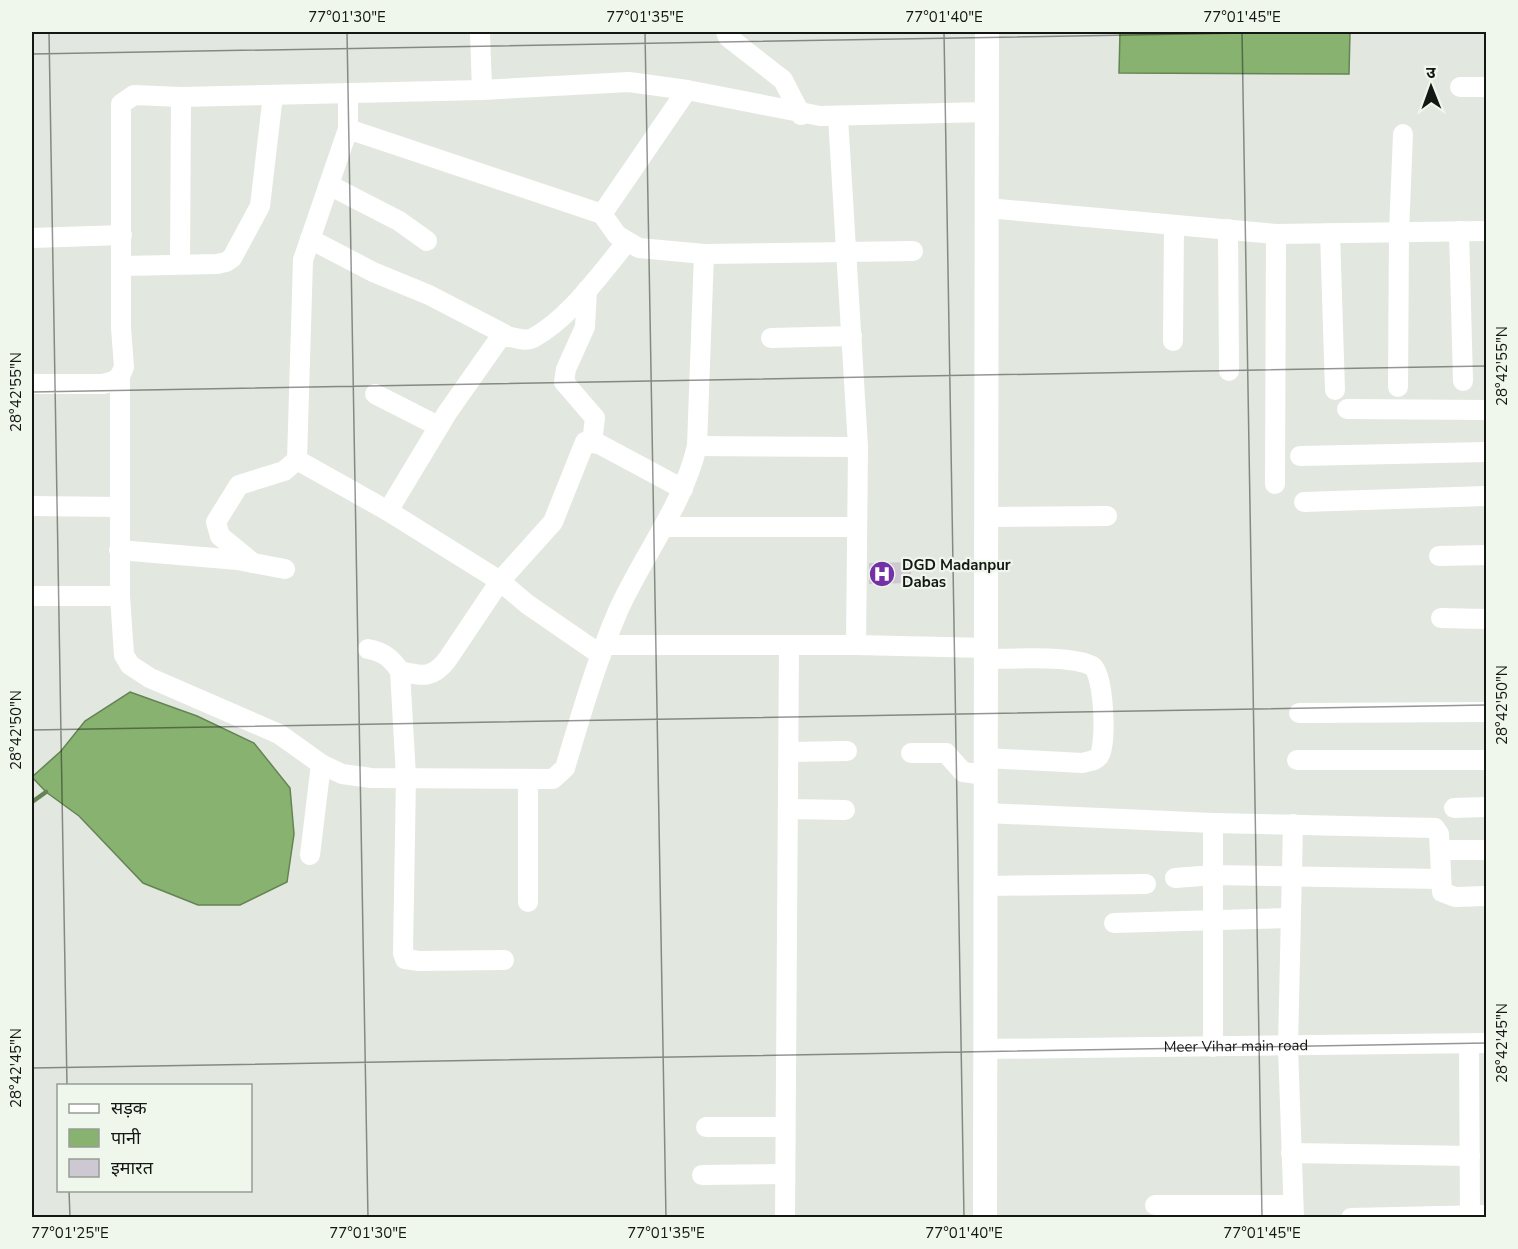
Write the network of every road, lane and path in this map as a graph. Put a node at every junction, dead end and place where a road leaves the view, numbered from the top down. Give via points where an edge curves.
1 (480, 32) edge
2 (726, 32) edge
3 (987, 32) edge
4 (1460, 87) dead end
5 (1486, 87) edge
6 (482, 90) junction
7 (687, 90) junction
8 (348, 93) junction
9 (273, 95) junction
10 (181, 97) junction
11 (987, 112) junction
12 (801, 115) junction
13 (838, 117) junction
14 (348, 129) junction
15 (1403, 134) dead end
16 (329, 185) junction
17 (987, 208) junction
18 (602, 214) junction
19 (1174, 225) junction
20 (1228, 229) junction
21 (1459, 231) junction
22 (1486, 231) edge
23 (1398, 232) junction
24 (1330, 233) junction
25 (1276, 234) junction
26 (122, 235) junction
27 (32, 238) edge
28 (310, 239) junction
29 (427, 241) dead end
30 (627, 242) junction
31 (847, 251) junction
32 (913, 252) dead end
33 (704, 254) junction
34 (180, 264) junction
35 (123, 266) junction
36 (587, 290) junction
37 (506, 335) junction
38 (852, 336) junction
39 (771, 338) dead end
40 (1173, 341) dead end
41 (1229, 371) dead end
42 (120, 376) junction
43 (1462, 381) dead end
44 (32, 384) edge
45 (1398, 387) dead end
46 (1335, 390) dead end
47 (375, 394) dead end
48 (1347, 408) dead end
49 (1486, 410) edge
50 (438, 426) junction
51 (592, 442) junction
52 (697, 446) junction
53 (858, 447) junction
54 (1486, 452) edge
55 (1300, 456) dead end
56 (297, 460) junction
57 (1275, 484) dead end
58 (683, 489) junction
59 (1486, 496) edge
60 (1304, 502) dead end
61 (32, 506) edge
62 (119, 507) junction
63 (388, 511) junction
64 (1107, 516) dead end
65 (987, 517) junction
66 (664, 527) junction
67 (855, 527) junction
68 (119, 550) junction
69 (1486, 555) edge
70 (1438, 556) dead end
71 (253, 562) junction
72 (285, 569) dead end
73 (500, 581) junction
74 (32, 596) edge
75 (120, 596) junction
76 (1441, 618) dead end
77 (1486, 619) edge
78 (856, 645) junction
79 (789, 646) junction
80 (368, 649) dead end
81 (603, 650) junction
82 (986, 654) junction
83 (400, 671) junction
84 (1486, 712) edge
85 (1299, 713) dead end
86 (847, 751) dead end
87 (790, 752) junction
88 (911, 753) dead end
89 (1297, 760) dead end
90 (1486, 760) edge
91 (321, 764) junction
92 (986, 767) junction
93 (406, 777) junction
94 (528, 779) junction
95 (1486, 807) edge
96 (1454, 808) dead end
97 (789, 809) junction
98 (845, 810) dead end
99 (986, 813) junction
100 (1213, 823) junction
101 (1293, 824) junction
102 (1440, 850) junction
103 (1486, 850) edge
104 (310, 855) dead end
105 (1214, 876) junction
106 (1290, 876) junction
107 (1175, 878) dead end
108 (1440, 879) junction
109 (1146, 884) dead end
110 (986, 886) junction
111 (1486, 896) edge
112 (528, 902) dead end
113 (1290, 918) junction
114 (1213, 922) junction
115 (1114, 923) dead end
116 (504, 960) dead end
117 (1478, 1044) edge
118 (1213, 1047) junction
119 (1288, 1047) junction
120 (986, 1049) junction
121 (706, 1127) dead end
122 (785, 1127) junction
123 (1291, 1153) junction
124 (1470, 1156) junction
125 (785, 1174) junction
126 (702, 1175) dead end
127 (1155, 1206) dead end
128 (1293, 1211) edge
129 (1475, 1216) edge
130 (1420, 1217) edge
131 (785, 1218) edge
132 (985, 1218) edge
133 (1351, 1218) edge

1 - 6 street
2 - 12 street via 783,80
3 - 11 main road
4 - 5 street
6 - 7 street via 629,82
6 - 8 street
7 - 12 street
7 - 18 street
8 - 9 street
8 - 14 street
9 - 10 street
9 - 34 street via 258,212 226,262
10 - 26 street via 134,95 121,104
10 - 34 street
11 - 13 street
11 - 17 main road
12 - 13 street
13 - 31 street
14 - 16 street
14 - 18 street
15 - 23 street
16 - 28 street
16 - 29 street via 399,221
17 - 19 street
17 - 65 main road
18 - 30 street
19 - 20 street
19 - 40 street
20 - 25 street
20 - 41 street
21 - 22 street
21 - 23 street
21 - 43 street
23 - 24 street
23 - 45 street
24 - 25 street
24 - 46 street
25 - 57 street
26 - 27 street
26 - 35 street
28 - 37 street
28 - 56 street via 303,260
30 - 33 street via 639,248
30 - 36 street
31 - 32 street
31 - 33 street
31 - 38 street
33 - 52 street
34 - 35 street
35 - 42 street via 124,357
36 - 37 street via 541,333 530,339
36 - 51 street via 585,327 564,382 595,418
37 - 50 street via 493,346
38 - 39 street
38 - 53 street
42 - 44 street via 104,384
42 - 62 street
47 - 50 street
48 - 49 street
50 - 63 street
51 - 58 street
51 - 73 street via 585,442 581,448 554,522
52 - 53 street
52 - 58 street
53 - 67 street
54 - 55 street
56 - 63 street
56 - 71 street via 284,471 238,485 216,522 220,536
58 - 66 street
59 - 60 street
61 - 62 street
62 - 68 street
63 - 73 street
64 - 65 street
65 - 82 main road
66 - 67 street
66 - 81 street via 619,610
67 - 78 street
68 - 71 street
68 - 75 street
69 - 70 street
71 - 72 street
73 - 81 street via 527,604
73 - 83 street via 438,672 428,675
74 - 75 street
75 - 91 street via 124,655 130,665 150,678 279,734
76 - 77 street
78 - 79 street
78 - 82 street
79 - 81 street
79 - 87 street
80 - 83 street via 391,658
81 - 94 street via 565,768 553,779
82 - 92 main road
82 - 92 street via 1077,661 1092,666 1098,672 1103,731 1101,754 1083,763
83 - 93 street
84 - 85 street
86 - 87 street
87 - 97 street
88 - 92 street via 946,753 963,772
89 - 90 street
91 - 93 street via 342,774
91 - 104 street
92 - 99 main road
93 - 94 street
93 - 116 street via 405,959
94 - 112 street
95 - 96 street
97 - 98 street
97 - 122 street
99 - 100 street
99 - 110 main road
100 - 101 street
100 - 105 street
101 - 102 street via 1435,828
101 - 106 street
102 - 103 street
102 - 108 street
105 - 106 street
105 - 107 street
105 - 114 street
106 - 108 street
106 - 113 street
108 - 111 street via 1442,892 1448,896
109 - 110 street
110 - 120 main road
113 - 114 street
113 - 119 street
114 - 115 street
114 - 118 street
117 - 119 street, Meer Vihar main road
117 - 124 street
118 - 119 street, Meer Vihar main road
118 - 120 street, Meer Vihar main road
119 - 123 street
120 - 132 main road
121 - 122 street
122 - 125 street
123 - 124 street
123 - 128 street
124 - 129 street
125 - 126 street
125 - 131 street
127 - 128 street
129 - 130 street
130 - 133 street

